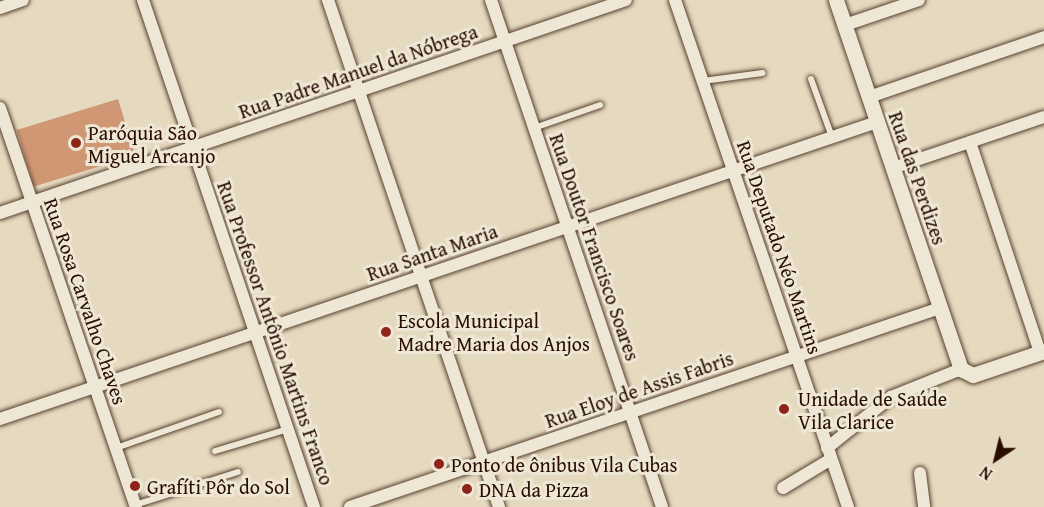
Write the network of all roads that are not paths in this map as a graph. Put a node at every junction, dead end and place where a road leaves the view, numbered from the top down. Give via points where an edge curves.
1 (23, 0) edge
2 (143, 0) edge
3 (328, 0) edge
4 (491, 0) edge
5 (626, 0) edge
6 (675, 0) edge
7 (836, 0) edge
8 (920, 0) edge
9 (0, 8) edge
10 (844, 25) junction
11 (1044, 38) edge
12 (505, 41) junction
13 (762, 73) dead end
14 (811, 79) dead end
15 (703, 81) junction
16 (359, 91) junction
17 (869, 97) junction
18 (600, 105) dead end
19 (0, 108) edge
20 (1043, 120) edge
21 (877, 122) junction
22 (534, 128) junction
23 (832, 137) junction
24 (970, 142) junction
25 (192, 147) junction
26 (893, 168) junction
27 (733, 171) junction
28 (32, 202) junction
29 (0, 213) edge
30 (567, 227) junction
31 (421, 276) junction
32 (940, 308) junction
33 (255, 333) junction
34 (1042, 352) edge
35 (796, 356) junction
36 (961, 369) junction
37 (95, 387) junction
38 (219, 412) dead end
39 (630, 412) junction
40 (0, 419) edge
41 (288, 429) junction
42 (116, 448) junction
43 (214, 451) dead end
44 (829, 453) junction
45 (484, 462) junction
46 (238, 472) dead end
47 (920, 473) dead end
48 (783, 488) dead end
49 (135, 506) edge
50 (314, 507) edge
51 (350, 507) edge
52 (499, 507) edge
53 (662, 507) edge
54 (848, 507) edge
55 (924, 507) edge

1 - 9 street
2 - 25 street, Rua Professor Antônio Martins Franco
3 - 16 street
4 - 12 street, Rua Doutor Francisco Soares
5 - 12 street, Rua Padre Manuel da Nóbrega
6 - 15 street, Rua Deputado Néo Martins
7 - 10 street, Rua das Perdizes
8 - 10 street
10 - 17 street, Rua das Perdizes
11 - 17 street
12 - 16 street, Rua Padre Manuel da Nóbrega
12 - 22 street, Rua Doutor Francisco Soares
13 - 15 lane
14 - 23 lane
15 - 27 street, Rua Deputado Néo Martins
16 - 25 street, Rua Padre Manuel da Nóbrega
16 - 31 street
17 - 21 street, Rua das Perdizes
18 - 22 lane
19 - 28 street, Rua Rosa Carvalho Chaves
20 - 24 street
21 - 23 street, Rua Santa Maria
21 - 26 street, Rua das Perdizes
22 - 30 street, Rua Doutor Francisco Soares
23 - 27 street, Rua Santa Maria
24 - 26 street
24 - 34 street
25 - 28 street, Rua Padre Manuel da Nóbrega
25 - 33 street, Rua Professor Antônio Martins Franco
26 - 32 street, Rua das Perdizes
27 - 30 street, Rua Santa Maria
27 - 35 street, Rua Deputado Néo Martins
28 - 29 street, Rua Padre Manuel da Nóbrega
28 - 37 street, Rua Rosa Carvalho Chaves
30 - 31 street, Rua Santa Maria
30 - 39 street, Rua Doutor Francisco Soares
31 - 33 street, Rua Santa Maria
31 - 45 street
32 - 35 street, Rua Eloy de Assis Fabris
32 - 36 street, Rua das Perdizes
33 - 37 street, Rua Santa Maria
33 - 41 street, Rua Professor Antônio Martins Franco
34 - 36 street via 973,375
35 - 39 street, Rua Eloy de Assis Fabris
35 - 44 street, Rua Deputado Néo Martins
36 - 44 street via 891,397
37 - 40 street, Rua Santa Maria
37 - 42 street, Rua Rosa Carvalho Chaves
38 - 42 lane
39 - 45 street, Rua Eloy de Assis Fabris
39 - 53 street, Rua Doutor Francisco Soares
41 - 43 lane
41 - 50 street, Rua Professor Antônio Martins Franco
42 - 49 street, Rua Rosa Carvalho Chaves
44 - 48 street
44 - 54 street, Rua Deputado Néo Martins
45 - 51 street, Rua Eloy de Assis Fabris
45 - 52 street
46 - 49 lane
47 - 55 street

